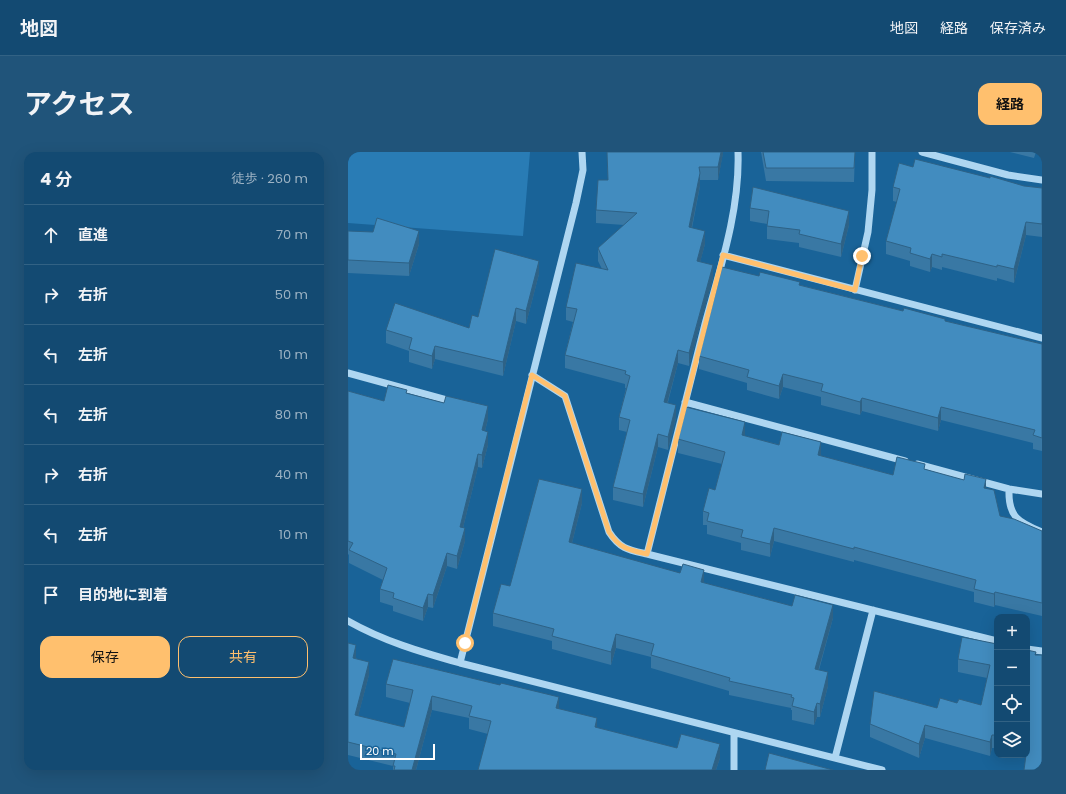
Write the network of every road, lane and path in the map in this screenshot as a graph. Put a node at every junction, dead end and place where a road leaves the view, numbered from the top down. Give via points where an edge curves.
1 (582, 152) edge
2 (738, 152) edge
3 (872, 152) edge
4 (922, 152) edge
5 (1042, 180) edge
6 (723, 255) junction
7 (855, 290) junction
8 (1042, 338) edge
9 (348, 373) edge
10 (532, 375) junction
11 (685, 402) junction
12 (460, 403) edge
13 (1009, 489) junction
14 (1042, 494) edge
15 (1042, 532) edge
16 (647, 554) junction
17 (873, 610) junction
18 (348, 621) edge
19 (994, 640) edge
20 (1030, 649) edge
21 (1042, 651) edge
22 (460, 663) junction
23 (734, 733) junction
24 (835, 758) junction
25 (734, 770) edge
26 (882, 770) edge

1 - 10 street via 582,170 576,203
2 - 6 street via 735,200
3 - 7 street via 868,232
4 - 5 street via 1008,175
6 - 7 street
6 - 11 street
7 - 8 street
9 - 12 street
10 - 16 street via 565,396 609,532 615,542 624,549
10 - 22 street
11 - 13 street
11 - 16 street
13 - 14 street
13 - 15 street via 1011,513 1022,524
16 - 17 street
17 - 19 street
17 - 24 street
18 - 22 street via 370,634 407,648
20 - 21 street
22 - 23 street
23 - 24 street
23 - 25 street
24 - 26 street

